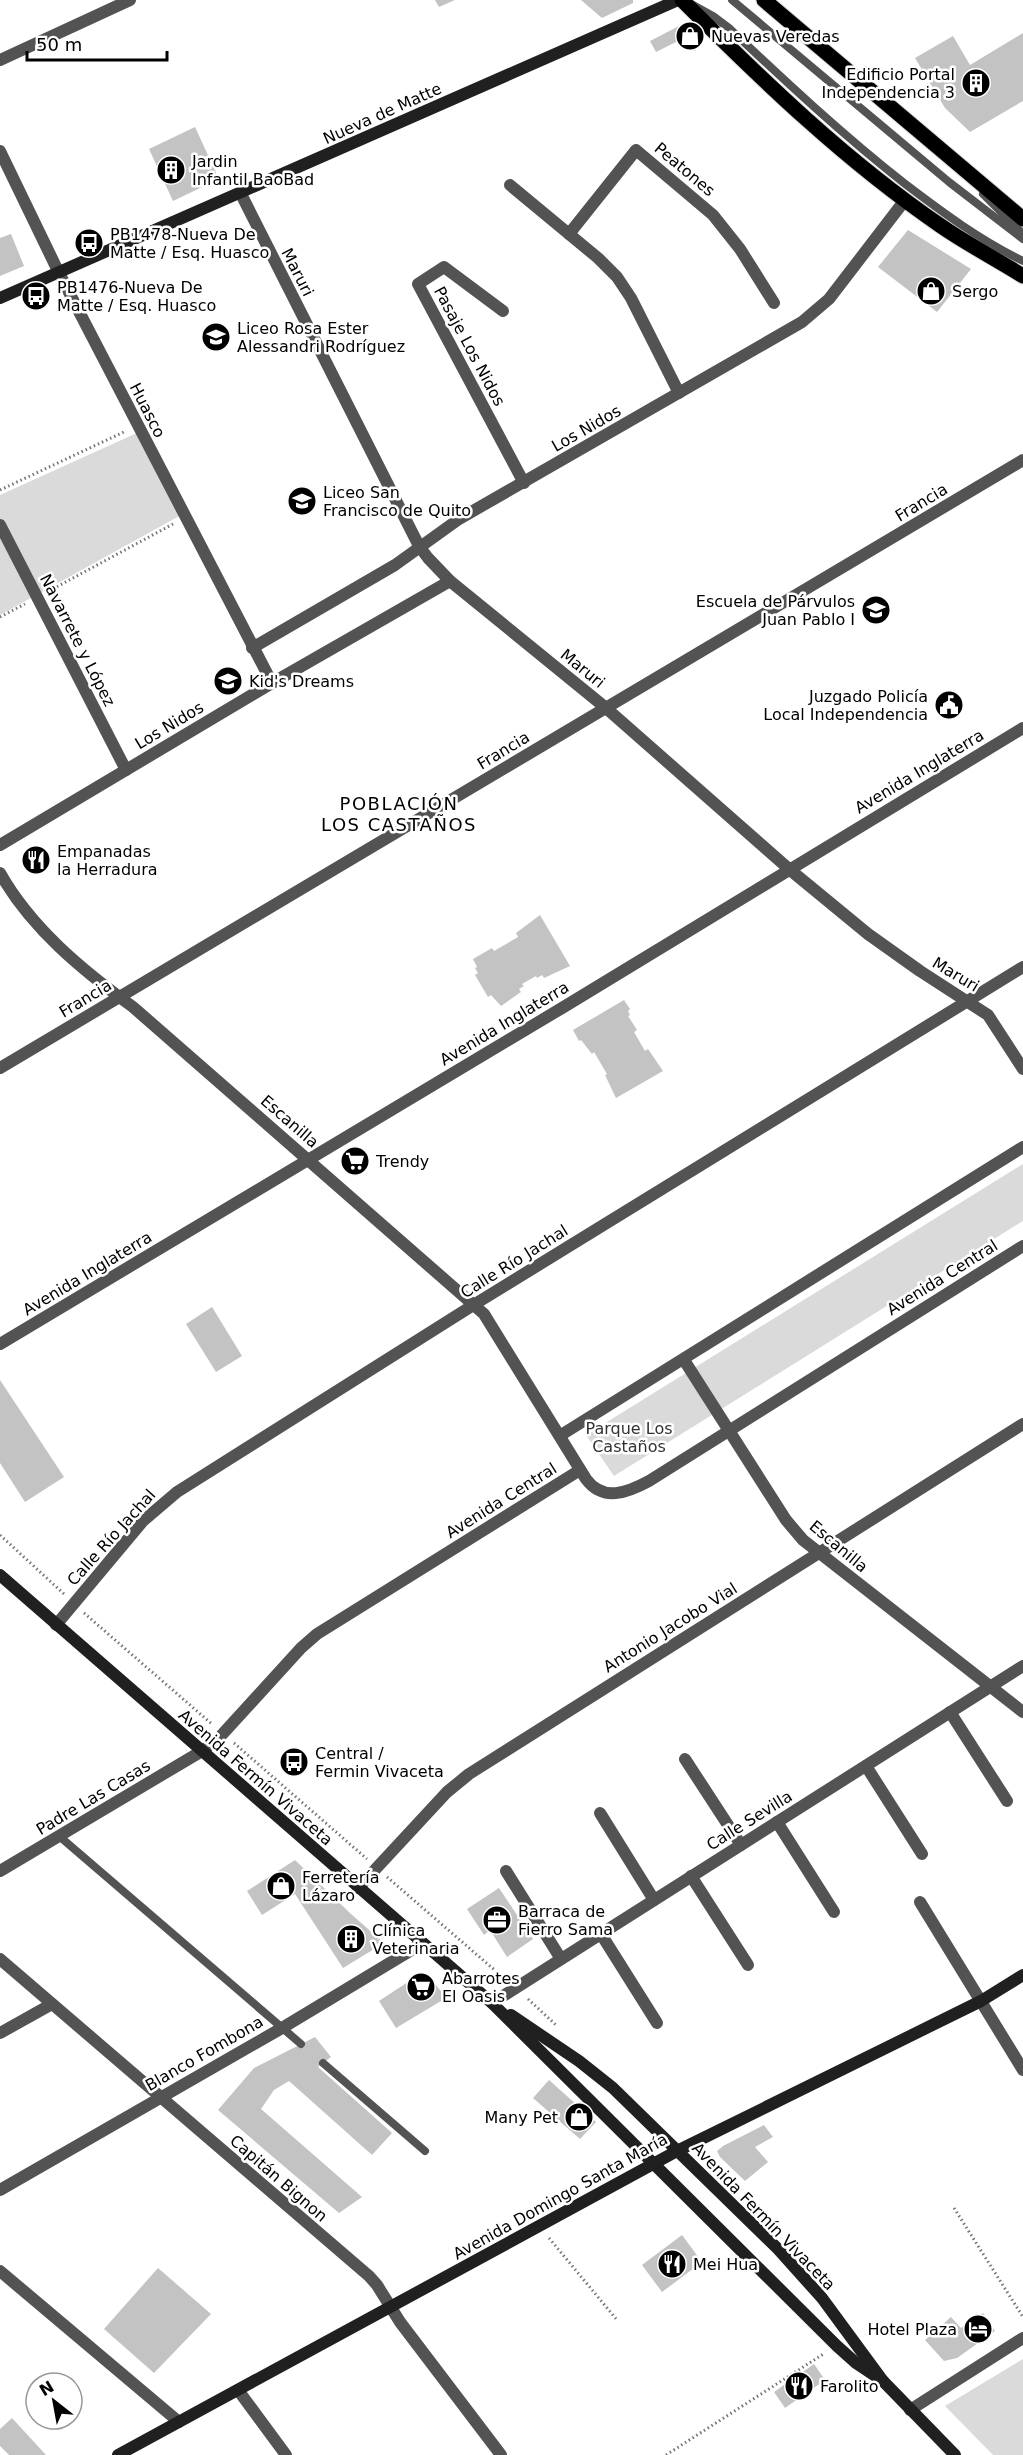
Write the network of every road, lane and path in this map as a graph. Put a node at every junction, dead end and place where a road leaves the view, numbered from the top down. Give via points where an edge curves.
1 (130, 0) edge
2 (681, 0) edge
3 (732, 0) edge
4 (764, 0) edge
5 (0, 60) edge
6 (0, 151) edge
7 (947, 155) junction
8 (510, 185) dead end
9 (241, 194) junction
10 (905, 200) junction
11 (1023, 219) edge
12 (568, 234) junction
13 (1023, 236) edge
14 (1023, 261) edge
15 (59, 273) junction
16 (1023, 276) edge
17 (0, 298) edge
18 (774, 303) dead end
19 (502, 311) dead end
20 (679, 393) junction
21 (137, 425) junction
22 (1023, 460) edge
23 (524, 483) junction
24 (0, 490) edge
25 (185, 517) junction
26 (0, 525) edge
27 (420, 546) junction
28 (450, 581) junction
29 (37, 597) junction
30 (0, 617) edge
31 (252, 648) junction
32 (272, 683) junction
33 (606, 708) junction
34 (1023, 728) edge
35 (126, 770) junction
36 (0, 845) edge
37 (789, 869) junction
38 (0, 873) edge
39 (1023, 967) edge
40 (119, 997) junction
41 (968, 1001) junction
42 (0, 1068) edge
43 (1023, 1069) edge
44 (1023, 1147) edge
45 (308, 1159) junction
46 (1023, 1246) edge
47 (475, 1304) junction
48 (0, 1344) edge
49 (684, 1360) junction
50 (1023, 1424) edge
51 (730, 1430) junction
52 (561, 1436) junction
53 (580, 1470) junction
54 (0, 1535) edge
55 (818, 1553) junction
56 (0, 1575) edge
57 (74, 1603) junction
58 (56, 1625) junction
59 (1023, 1666) edge
60 (991, 1686) junction
61 (950, 1712) junction
62 (1023, 1712) edge
63 (223, 1734) junction
64 (202, 1751) junction
65 (685, 1759) dead end
66 (866, 1766) junction
67 (1007, 1801) dead end
68 (600, 1813) dead end
69 (777, 1822) junction
70 (59, 1836) junction
71 (741, 1845) junction
72 (922, 1854) dead end
73 (377, 1868) junction
74 (0, 1871) edge
75 (506, 1871) dead end
76 (691, 1876) junction
77 (358, 1888) junction
78 (654, 1900) junction
79 (920, 1902) dead end
80 (834, 1912) dead end
81 (601, 1934) junction
82 (423, 1943) junction
83 (0, 1959) edge
84 (561, 1959) junction
85 (748, 1965) dead end
86 (1023, 1975) edge
87 (515, 1988) junction
88 (981, 2001) junction
89 (492, 2003) junction
90 (52, 2004) junction
91 (657, 2023) dead end
92 (559, 2027) dead end
93 (282, 2028) junction
94 (0, 2033) edge
95 (301, 2044) dead end
96 (323, 2063) dead end
97 (1023, 2070) edge
98 (160, 2097) junction
99 (425, 2151) dead end
100 (677, 2151) junction
101 (654, 2163) junction
102 (0, 2190) edge
103 (954, 2208) dead end
104 (551, 2241) dead end
105 (0, 2271) edge
106 (391, 2307) junction
107 (1023, 2317) edge
108 (617, 2320) dead end
109 (1023, 2338) edge
110 (817, 2358) dead end
111 (883, 2381) junction
112 (238, 2390) junction
113 (910, 2410) junction
114 (179, 2422) junction
115 (118, 2455) edge
116 (286, 2455) edge
117 (501, 2455) edge
118 (666, 2455) edge
119 (955, 2455) edge

1 - 5 street
2 - 9 main road, Nueva de Matte
2 - 10 main road via 794,109
2 - 14 lane via 713,16 839,130 939,209
3 - 13 lane via 949,182
4 - 7 main road
6 - 15 street, Huasco
7 - 11 main road
7 - 13 lane
8 - 12 street
9 - 15 main road, Nueva de Matte
9 - 27 street, Maruri
10 - 16 main road
10 - 20 street, Los Nidos via 819,308 791,329
12 - 18 street, Peatones via 636,150 712,215 740,249
12 - 20 street via 623,285
15 - 17 main road, Nueva de Matte
15 - 21 street, Huasco
19 - 23 street, Pasaje Los Nidos via 444,267 418,284
20 - 23 street, Los Nidos
21 - 24 path
21 - 25 street, Huasco
22 - 33 street, Francia
23 - 27 street, Los Nidos via 453,522
25 - 29 path
25 - 31 street, Huasco
26 - 29 street, Navarrete y López
27 - 28 street, Maruri
27 - 31 street, Los Nidos via 395,565
28 - 32 street, Los Nidos
28 - 33 street, Maruri
29 - 30 path
29 - 35 street, Navarrete y López
31 - 32 street, Huasco
32 - 35 street, Los Nidos
33 - 37 street, Maruri
33 - 40 street, Francia
34 - 37 street, Avenida Inglaterra
35 - 36 street, Los Nidos
37 - 41 street, Maruri via 885,947
37 - 45 street, Avenida Inglaterra
38 - 40 street, Escanilla via 32,920
39 - 41 street, Calle Río Jachal
40 - 42 street, Francia
40 - 45 street, Escanilla
41 - 43 street, Maruri via 993,1019
41 - 47 street, Calle Río Jachal
44 - 49 street
45 - 47 street, Escanilla
45 - 48 street, Avenida Inglaterra
46 - 51 street, Avenida Central
47 - 52 street, Escanilla via 491,1323
47 - 57 street, Calle Río Jachal via 163,1501
49 - 51 street, Escanilla
49 - 52 street
50 - 55 street, Antonio Jacobo Vial
51 - 53 street, Avenida Central via 629,1491 600,1492
51 - 55 street, Escanilla via 786,1520
52 - 53 street, Escanilla
53 - 63 street, Avenida Central via 317,1634
54 - 57 path
55 - 60 street, Escanilla
55 - 73 street, Antonio Jacobo Vial via 469,1774 447,1792
56 - 58 main road, Avenida Fermín Vivaceta
57 - 58 street, Calle Río Jachal
57 - 63 path
58 - 64 main road, Avenida Fermín Vivaceta
59 - 60 street, Calle Sevilla
60 - 61 street, Calle Sevilla
60 - 62 street, Escanilla
61 - 66 street, Calle Sevilla
61 - 67 street
63 - 64 street, Avenida Central
63 - 73 path
64 - 70 street, Padre Las Casas
64 - 77 main road, Avenida Fermín Vivaceta
65 - 71 street
66 - 69 street, Calle Sevilla
66 - 72 street
68 - 78 street
69 - 71 street, Calle Sevilla
69 - 80 street
70 - 74 street, Padre Las Casas
70 - 93 lane
71 - 76 street, Calle Sevilla
73 - 77 street, Antonio Jacobo Vial
73 - 87 path
75 - 84 street
76 - 78 street, Calle Sevilla
76 - 85 street
77 - 82 main road, Avenida Fermín Vivaceta
78 - 81 street, Calle Sevilla
79 - 88 street
81 - 84 street, Calle Sevilla
81 - 91 street
82 - 89 main road, Avenida Fermín Vivaceta
82 - 93 street, Blanco Fombona
83 - 90 street, Capitán Bignon
84 - 87 street, Calle Sevilla
86 - 88 main road, Avenida Domingo Santa María
87 - 89 street, Calle Sevilla
87 - 92 path
88 - 97 street
88 - 100 main road, Avenida Domingo Santa María
89 - 100 main road, Avenida Fermín Vivaceta via 613,2088
89 - 101 main road, Avenida Fermín Vivaceta
90 - 94 street
90 - 98 street, Capitán Bignon
93 - 95 lane
93 - 98 street, Blanco Fombona
96 - 99 lane
98 - 102 street, Blanco Fombona
98 - 106 street, Capitán Bignon via 369,2276
100 - 101 main road, Avenida Domingo Santa María
100 - 111 main road, Avenida Fermín Vivaceta via 803,2276
101 - 106 main road, Avenida Domingo Santa María
101 - 111 main road, Avenida Fermín Vivaceta via 837,2346
103 - 107 path
104 - 108 path
105 - 114 street
106 - 112 main road, Avenida Domingo Santa María
106 - 117 street, Capitán Bignon
109 - 113 street
110 - 118 path
111 - 113 main road, Avenida Fermín Vivaceta
112 - 114 main road, Avenida Domingo Santa María
112 - 116 street
113 - 119 main road, Avenida Fermín Vivaceta
114 - 115 main road, Avenida Domingo Santa María

